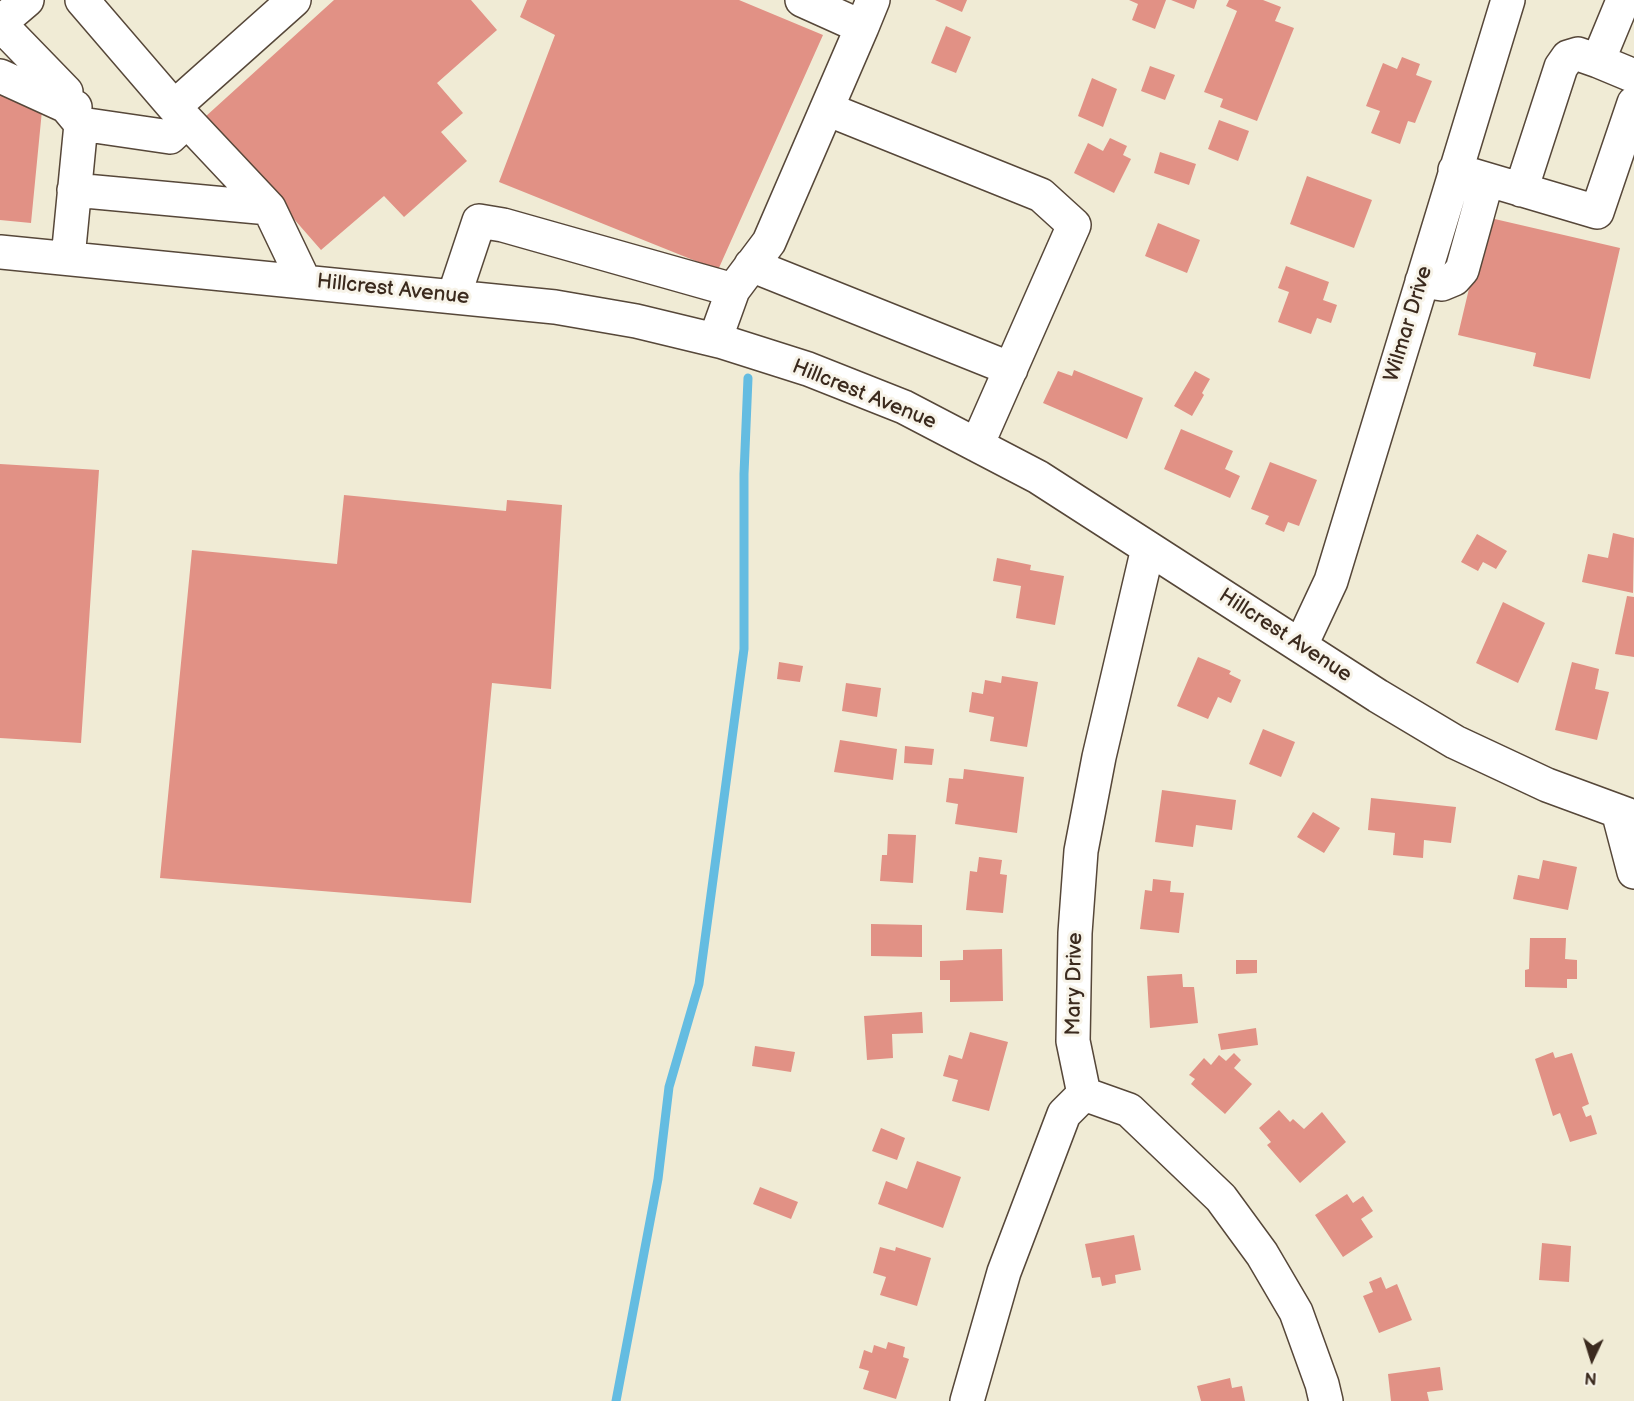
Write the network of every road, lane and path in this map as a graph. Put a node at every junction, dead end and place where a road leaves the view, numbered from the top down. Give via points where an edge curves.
1 (27, 0) edge
2 (82, 0) edge
3 (294, 0) edge
4 (802, 0) edge
5 (1508, 0) edge
6 (1624, 4) edge
7 (868, 13) edge
8 (0, 24) edge
9 (1598, 61) junction
10 (0, 76) edge
11 (1634, 76) edge
12 (1634, 103) edge
13 (827, 109) junction
14 (180, 114) junction
15 (73, 115) junction
16 (1455, 170) junction
17 (1487, 180) junction
18 (74, 189) junction
19 (1521, 190) junction
20 (269, 208) junction
21 (0, 252) edge
22 (68, 258) junction
23 (742, 278) junction
24 (304, 281) junction
25 (1422, 281) junction
26 (454, 296) junction
27 (715, 340) junction
28 (1011, 369) junction
29 (977, 445) junction
30 (1148, 548) junction
31 (1301, 645) junction
32 (1626, 814) edge
33 (1634, 872) edge
34 (1084, 1094) junction
35 (967, 1401) edge
36 (1326, 1401) edge

1 - 8 street
2 - 14 street
3 - 14 street
4 - 7 street
5 - 16 street, Wilmar Drive
6 - 9 street
7 - 13 street
8 - 15 street via 66,92
9 - 11 street
9 - 19 street via 1578,54 1568,57 1561,67
10 - 15 street
12 - 19 street via 1597,212
13 - 23 street via 769,242
13 - 28 street via 1041,195 1074,225
14 - 15 street via 170,137
14 - 20 street
15 - 18 street
16 - 17 street
16 - 25 street, Wilmar Drive
17 - 19 street
17 - 25 street via 1462,270 1442,284
18 - 20 street
18 - 22 street
20 - 24 street
21 - 22 street, Hillcrest Avenue
22 - 24 street, Hillcrest Avenue
23 - 26 street via 479,221
23 - 27 street
23 - 28 street
24 - 26 street, Hillcrest Avenue
25 - 31 street, Wilmar Drive via 1331,581
26 - 27 street, Hillcrest Avenue via 555,307
27 - 29 street, Hillcrest Avenue via 808,369 904,407
28 - 29 street
29 - 30 street, Hillcrest Avenue via 1038,477
30 - 31 street, Hillcrest Avenue
30 - 34 street, Mary Drive via 1081,851 1073,1041
31 - 32 street, Hillcrest Avenue via 1455,742 1547,785
32 - 33 street
34 - 35 street via 1064,1114 1004,1272
34 - 36 street via 1129,1110 1221,1198 1262,1254 1296,1312

